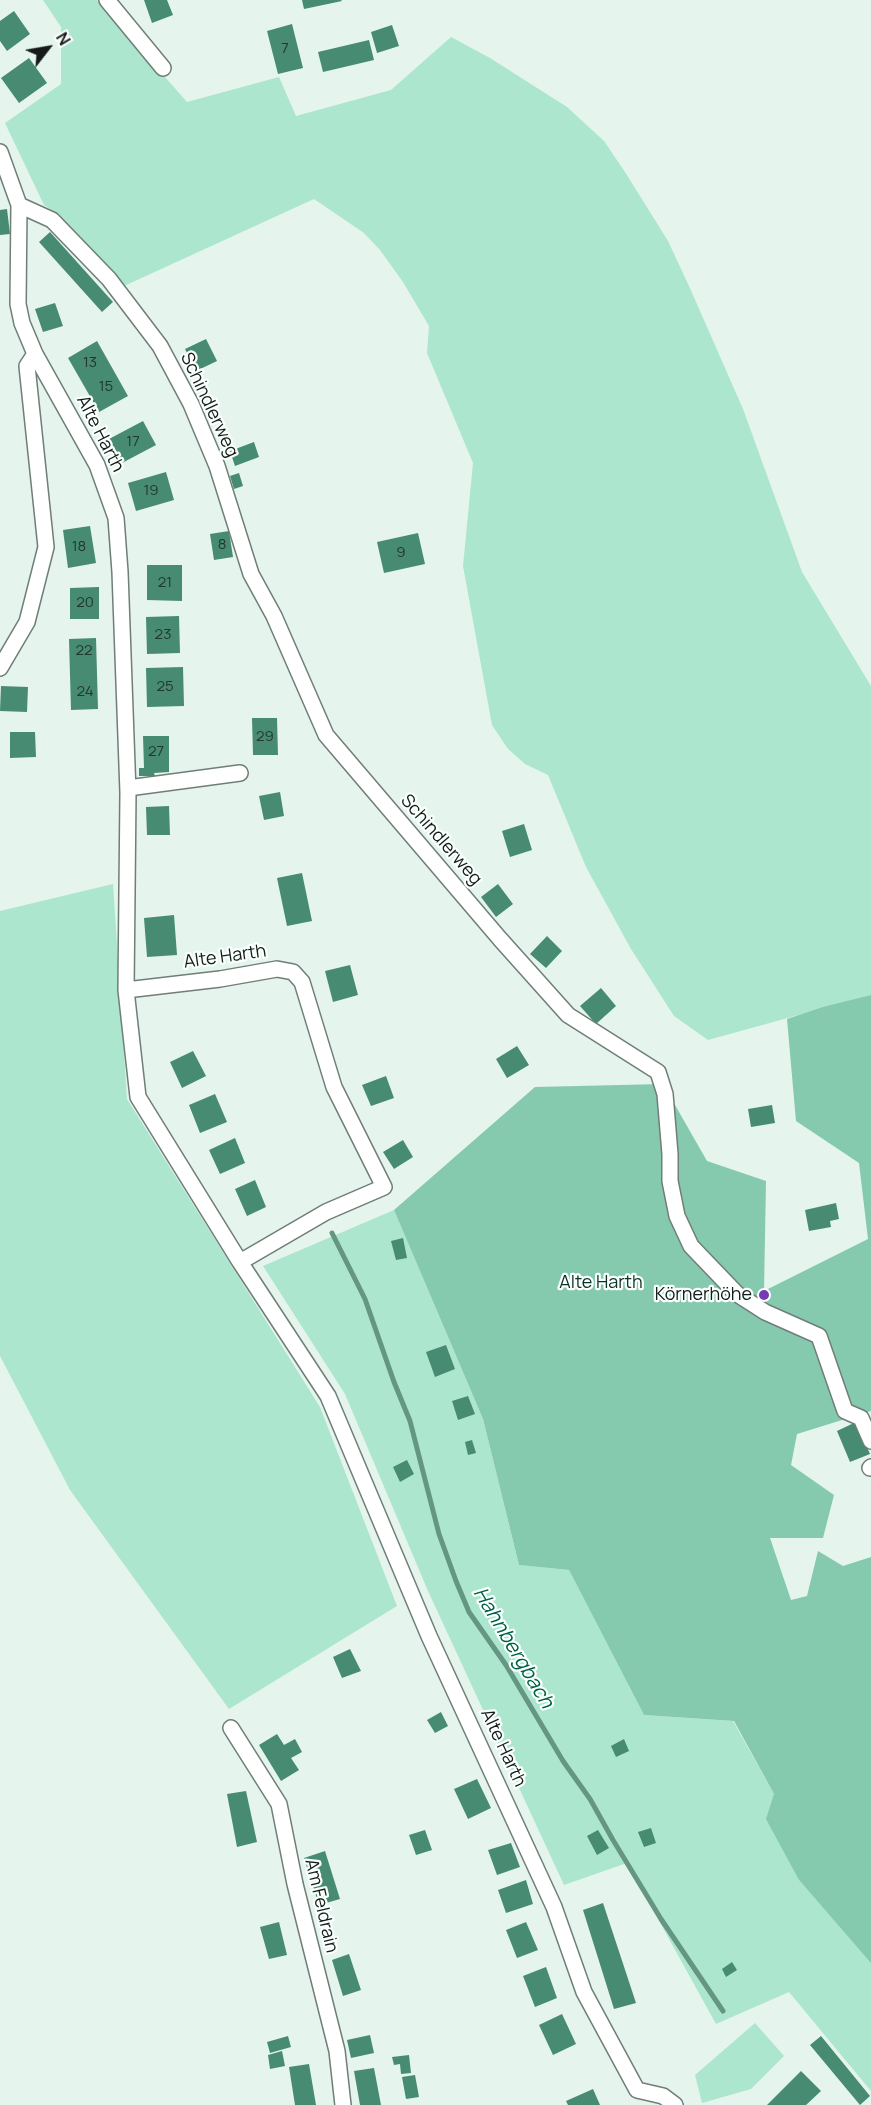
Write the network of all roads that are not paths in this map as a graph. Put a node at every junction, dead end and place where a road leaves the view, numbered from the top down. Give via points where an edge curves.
1 (107, 0) edge
2 (163, 68) dead end
3 (0, 152) edge
4 (19, 205) junction
5 (35, 354) junction
6 (0, 668) edge
7 (240, 773) dead end
8 (128, 788) junction
9 (126, 990) junction
10 (240, 1262) junction
11 (871, 1440) edge
12 (231, 1728) dead end
13 (640, 2098) edge
14 (343, 2105) edge
15 (675, 2105) edge

1 - 2 street
3 - 4 street, Alte Harth
4 - 5 street, Alte Harth via 18,304
4 - 11 street, Schindlerweg via 52,220 109,279 160,346 191,404 217,466 251,574 274,616 326,735 568,1015 658,1072 665,1094 670,1181 677,1216 692,1246 737,1294 765,1312 819,1336 845,1411 861,1418
5 - 6 street via 27,366 46,547 27,622
5 - 8 street, Alte Harth via 97,465 116,518
7 - 8 street
8 - 9 street, Alte Harth
9 - 10 street, Alte Harth via 138,1096
9 - 10 street, Alte Harth via 277,969 293,972 302,982 334,1088 384,1187 326,1212
10 - 13 street, Alte Harth via 328,1396 429,1636 554,1907 584,1992
12 - 14 street, Am Feldrain via 279,1804 337,2051
13 - 15 street, Alte Harth via 663,2096

